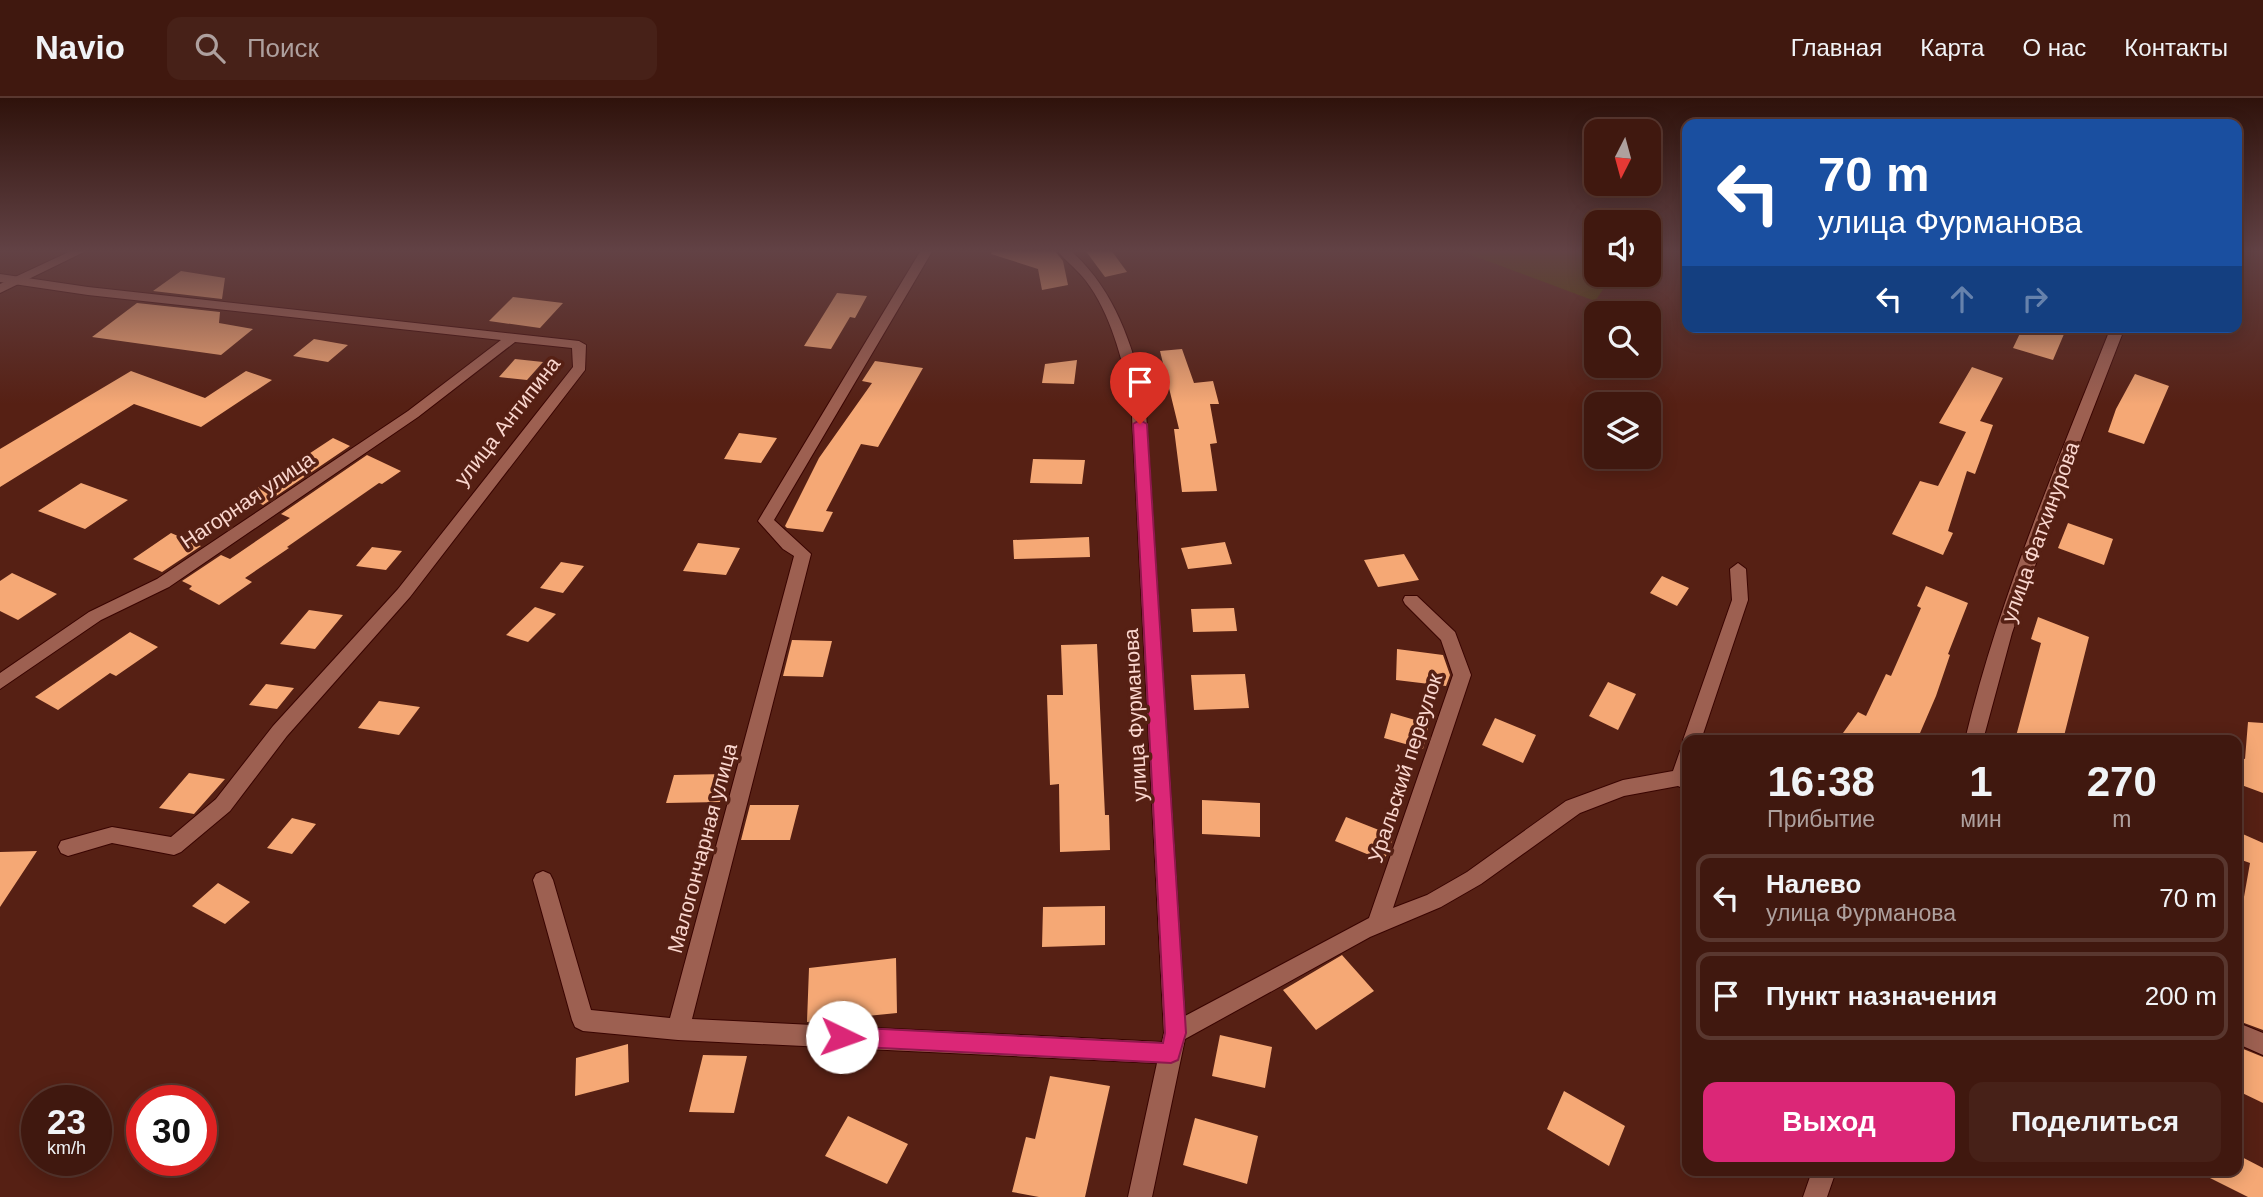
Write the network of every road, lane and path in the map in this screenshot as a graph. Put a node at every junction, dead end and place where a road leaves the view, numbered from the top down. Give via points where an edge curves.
1 (177, 301) edge
2 (897, 301) edge
3 (1106, 301) edge
4 (2116, 333) edge
5 (510, 340) junction
6 (1738, 569) dead end
7 (1411, 600) dead end
8 (0, 682) edge
9 (1694, 735) edge
10 (1975, 735) edge
11 (1682, 780) edge
12 (68, 847) dead end
13 (543, 880) dead end
14 (1377, 925) junction
15 (678, 1028) junction
16 (2242, 1035) edge
17 (1173, 1043) junction
18 (2263, 1044) edge
19 (1822, 1176) edge
20 (1140, 1197) edge
21 (1815, 1197) edge

1 - 5 street, улица Антипина
2 - 15 street, Малогончарная улица via 766,521 803,554
3 - 17 street, улица Фурманова via 1125,342 1139,397
4 - 10 street, улица Фатхинурова via 2003,633
5 - 8 street, Нагорная улица via 413,414 163,583 95,616
5 - 12 street, улица Антипина via 579,345 580,368 404,593 280,731 223,805 174,846 112,835
6 - 9 street via 1740,600
7 - 14 street, Уральский переулок via 1449,637 1462,675
11 - 14 street via 1623,788 1573,807 1474,878
13 - 15 street via 583,1020
14 - 17 street
15 - 17 street
16 - 18 street
17 - 20 street, улица Фурманова
19 - 21 street

